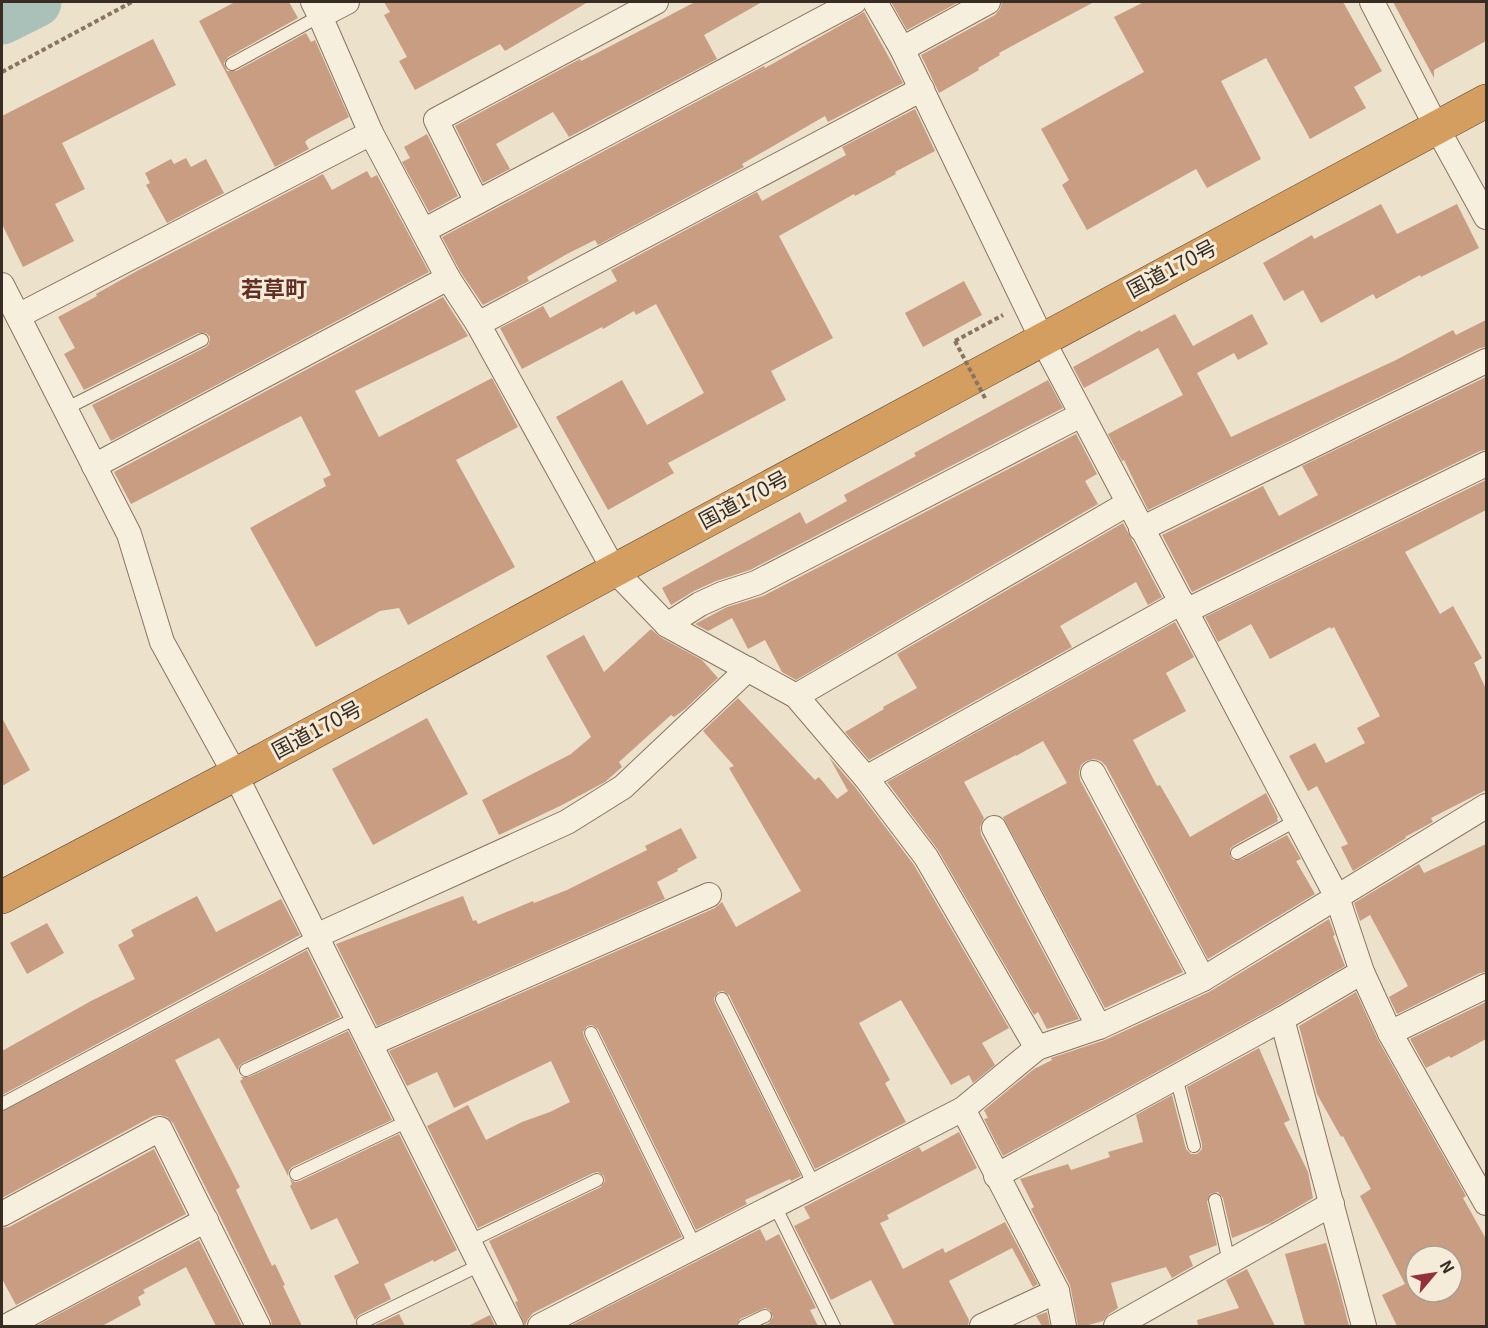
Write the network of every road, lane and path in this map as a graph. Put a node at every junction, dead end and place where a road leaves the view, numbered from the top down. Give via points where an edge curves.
1 (132, 2) edge
2 (347, 2) edge
3 (656, 2) edge
4 (854, 2) edge
5 (875, 2) edge
6 (984, 2) edge
7 (1372, 2) edge
8 (317, 9) edge
9 (902, 49) junction
10 (232, 64) dead end
11 (2, 72) edge
12 (922, 89) junction
13 (1486, 100) edge
14 (1437, 128) junction
15 (371, 133) junction
16 (477, 202) junction
17 (1486, 217) edge
18 (423, 231) junction
19 (448, 278) junction
20 (2, 285) edge
21 (18, 316) junction
22 (1003, 316) dead end
23 (478, 324) junction
24 (1042, 339) junction
25 (202, 340) dead end
26 (1486, 361) edge
27 (986, 400) dead end
28 (65, 409) junction
29 (1082, 415) junction
30 (1486, 464) edge
31 (94, 466) junction
32 (1127, 504) junction
33 (1141, 529) junction
34 (614, 570) junction
35 (1184, 606) junction
36 (667, 625) junction
37 (748, 669) junction
38 (796, 696) junction
39 (1093, 773) dead end
40 (235, 774) junction
41 (866, 778) junction
42 (1486, 806) edge
43 (1297, 820) junction
44 (994, 828) dead end
45 (1237, 853) dead end
46 (709, 895) dead end
47 (2, 897) edge
48 (1337, 897) junction
49 (316, 936) junction
50 (1362, 972) junction
51 (1203, 979) junction
52 (1486, 986) edge
53 (722, 999) dead end
54 (357, 1018) junction
55 (1282, 1019) junction
56 (1099, 1027) junction
57 (591, 1033) dead end
58 (1390, 1033) junction
59 (370, 1044) junction
60 (1037, 1048) junction
61 (246, 1070) dead end
62 (1176, 1077) junction
63 (2, 1104) edge
64 (963, 1109) junction
65 (408, 1121) junction
66 (1194, 1146) dead end
67 (296, 1174) dead end
68 (996, 1176) junction
69 (597, 1180) dead end
70 (814, 1185) junction
71 (1215, 1200) dead end
72 (1486, 1203) edge
73 (1332, 1204) junction
74 (775, 1206) junction
75 (2, 1214) edge
76 (206, 1220) junction
77 (468, 1242) junction
78 (695, 1246) junction
79 (1228, 1263) junction
80 (480, 1265) junction
81 (1057, 1291) junction
82 (2, 1316) edge
83 (765, 1316) dead end
84 (363, 1322) dead end
85 (7, 1326) edge
86 (258, 1326) edge
87 (511, 1326) edge
88 (540, 1326) edge
89 (744, 1326) edge
90 (834, 1326) edge
91 (982, 1326) edge
92 (1064, 1326) edge
93 (1116, 1326) edge
94 (1364, 1326) edge

1 - 11 path
2 - 8 street
3 - 16 street via 436,120
4 - 16 street
5 - 9 street
6 - 9 street
7 - 14 street
8 - 10 lane
8 - 15 street
9 - 12 street
12 - 23 street
12 - 24 street
13 - 14 highway, 国道170号
14 - 17 street
14 - 24 highway, 国道170号
15 - 18 street
15 - 21 street
16 - 18 street
18 - 19 street
19 - 23 street
19 - 31 street
20 - 21 street
21 - 28 street
22 - 27 path, bridge via 955,341
23 - 34 street
24 - 29 street
24 - 34 highway, 国道170号
25 - 28 lane
26 - 33 street
28 - 31 street
29 - 32 street
29 - 36 street via 756,583 700,604
30 - 35 street
31 - 40 street via 129,534 162,642
32 - 33 street
32 - 38 street
33 - 35 street
34 - 36 street
34 - 40 highway, 国道170号
35 - 41 street
35 - 43 street
36 - 37 street
37 - 38 street
37 - 49 street via 623,787 567,822
38 - 41 street
39 - 51 street
40 - 47 highway, 国道170号
40 - 49 street
41 - 60 street via 926,857
42 - 48 street
43 - 45 lane
43 - 48 street
44 - 56 street
46 - 59 street
48 - 50 street
48 - 51 street
49 - 54 street
49 - 63 lane
50 - 55 street
50 - 58 street
51 - 56 street
52 - 58 street
53 - 70 lane
54 - 59 street
54 - 61 lane
55 - 62 street
55 - 73 street
56 - 60 street
57 - 78 lane
58 - 72 street
59 - 65 street
60 - 64 street
62 - 66 lane
62 - 68 street
64 - 68 street
64 - 70 street
65 - 67 lane
65 - 77 street
68 - 81 street
69 - 77 lane
70 - 74 street
71 - 79 lane
73 - 79 street
73 - 94 street
74 - 78 street
74 - 90 lane
75 - 76 street via 160,1129
76 - 85 street
76 - 86 street
77 - 80 street
78 - 88 street
79 - 93 street
80 - 84 lane
80 - 87 street
81 - 91 street
81 - 92 street
82 - 85 street
83 - 89 lane

